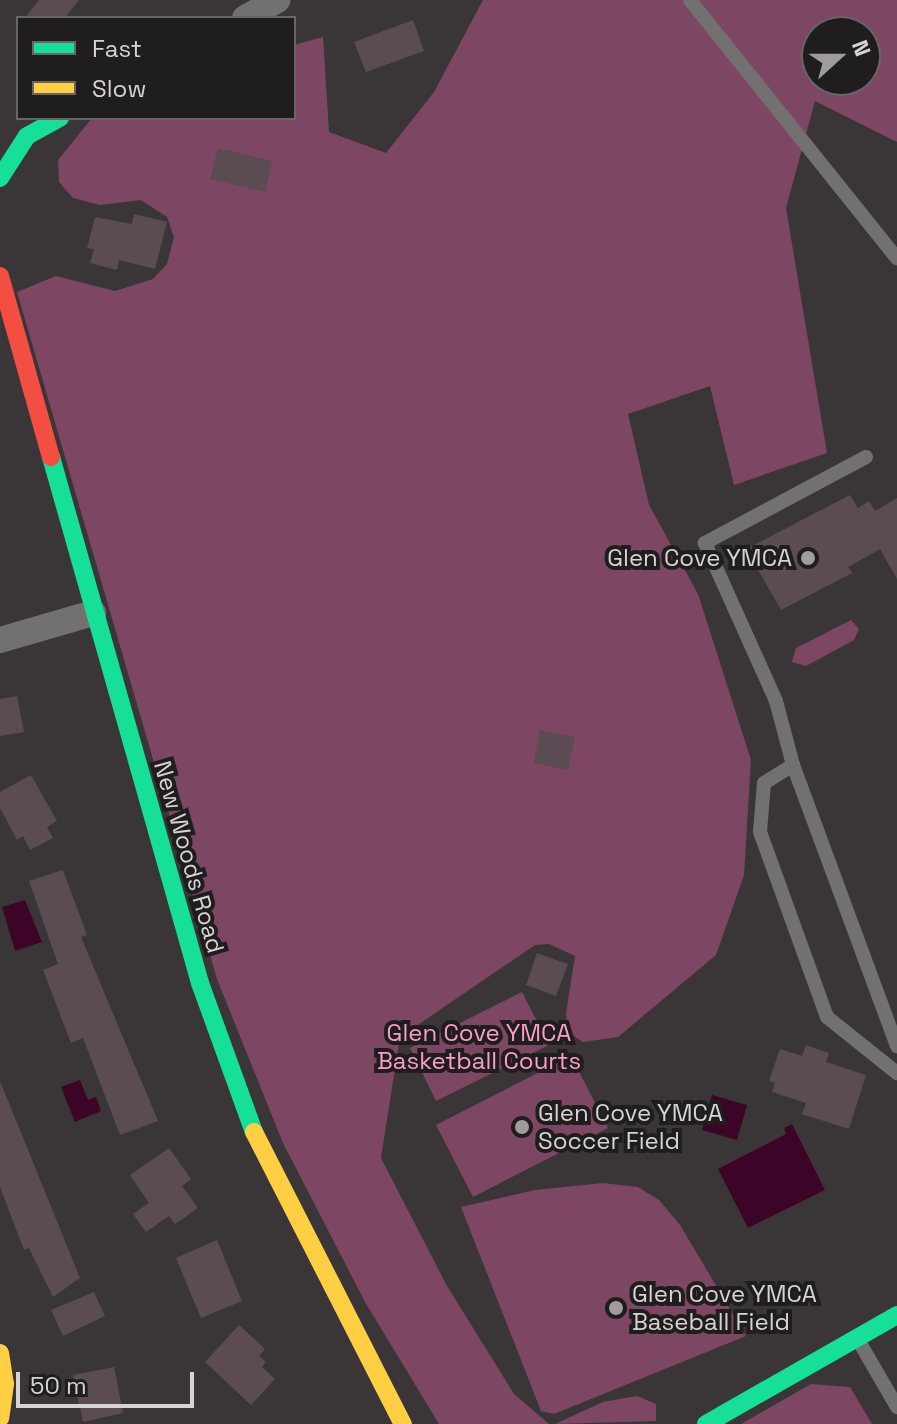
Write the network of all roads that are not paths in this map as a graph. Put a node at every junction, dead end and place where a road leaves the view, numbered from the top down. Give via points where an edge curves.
1 (277, 0) edge
2 (690, 0) edge
3 (249, 16) edge
4 (56, 120) edge
5 (0, 129) edge
6 (27, 136) junction
7 (0, 178) edge
8 (897, 258) edge
9 (0, 276) edge
10 (866, 457) dead end
11 (93, 613) junction
12 (0, 640) edge
13 (793, 765) junction
14 (897, 1046) edge
15 (897, 1073) edge
16 (897, 1315) edge
17 (857, 1338) junction
18 (0, 1353) edge
19 (897, 1407) edge
20 (0, 1418) edge
21 (403, 1424) edge
22 (706, 1424) edge

1 - 3 street
2 - 8 lane
4 - 6 street
5 - 6 street
6 - 7 street
9 - 11 street, New Woods Road
10 - 13 lane via 705,543 776,701
11 - 12 street
11 - 21 street, New Woods Road via 200,983 264,1158
13 - 14 lane
13 - 15 lane via 764,783 760,832 827,1017
16 - 17 street
17 - 19 lane
17 - 22 street
18 - 20 street via 5,1384

